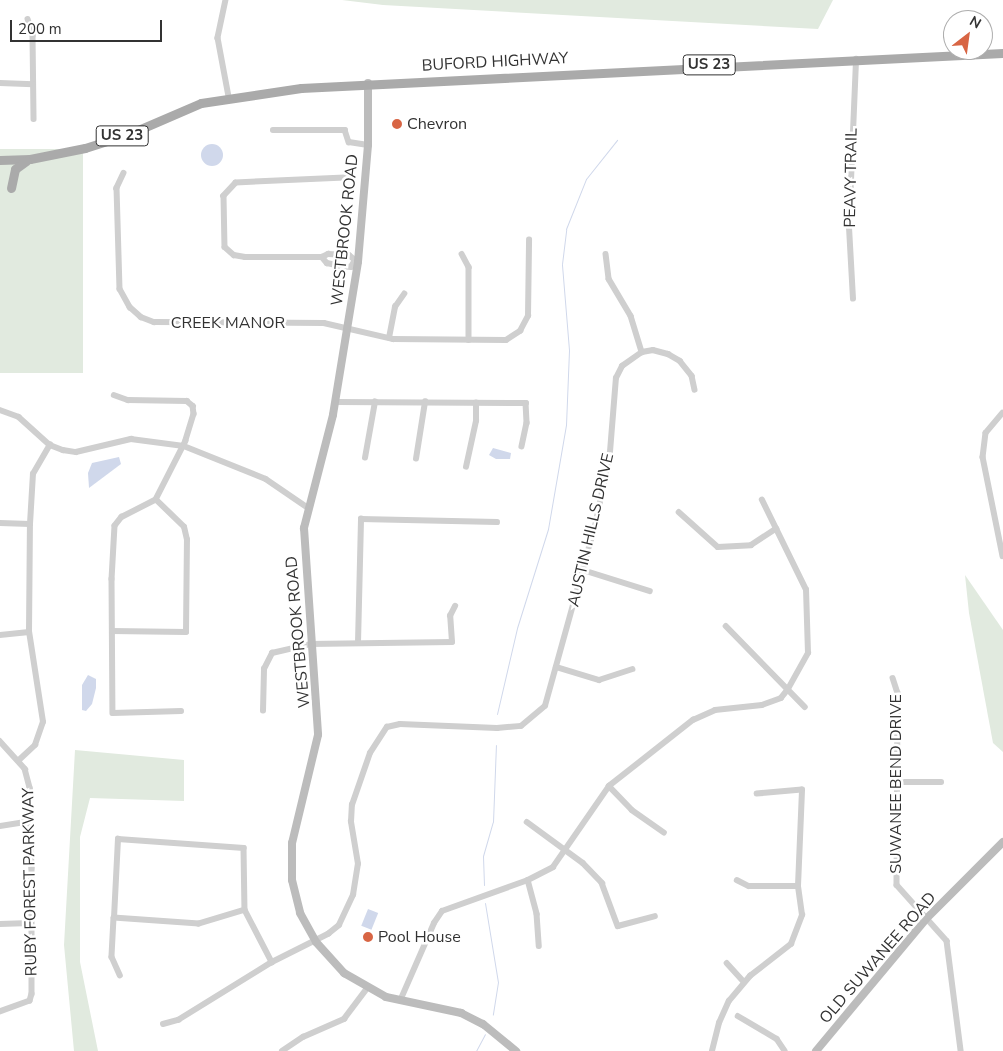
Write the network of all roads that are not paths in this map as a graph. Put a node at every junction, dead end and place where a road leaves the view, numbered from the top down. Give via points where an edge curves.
1 (226, 0) edge
2 (28, 19) dead end
3 (1003, 53) edge
4 (856, 58) junction
5 (0, 83) edge
6 (368, 83) junction
7 (33, 84) junction
8 (229, 98) junction
9 (34, 118) dead end
10 (273, 130) dead end
11 (368, 145) junction
12 (30, 159) junction
13 (0, 160) edge
14 (124, 173) dead end
15 (345, 178) dead end
16 (11, 188) dead end
17 (529, 240) dead end
18 (462, 254) dead end
19 (606, 254) dead end
20 (322, 257) junction
21 (357, 261) junction
22 (404, 294) dead end
23 (853, 299) dead end
24 (348, 330) junction
25 (389, 338) junction
26 (469, 340) junction
27 (642, 352) junction
28 (695, 390) dead end
29 (114, 395) dead end
30 (336, 402) junction
31 (375, 402) junction
32 (425, 402) junction
33 (476, 403) junction
34 (0, 410) edge
35 (1003, 413) edge
36 (50, 445) junction
37 (184, 446) junction
38 (522, 446) dead end
39 (365, 458) dead end
40 (416, 459) dead end
41 (466, 467) dead end
42 (156, 500) junction
43 (762, 500) dead end
44 (307, 507) junction
45 (678, 512) dead end
46 (497, 522) dead end
47 (0, 523) edge
48 (30, 524) junction
49 (776, 529) junction
50 (1003, 556) edge
51 (583, 570) junction
52 (650, 591) dead end
53 (456, 606) dead end
54 (726, 626) dead end
55 (112, 631) junction
56 (29, 632) junction
57 (0, 634) edge
58 (358, 643) junction
59 (310, 644) junction
60 (556, 667) junction
61 (632, 669) dead end
62 (893, 678) dead end
63 (788, 689) junction
64 (805, 707) dead end
65 (181, 710) dead end
66 (263, 711) dead end
67 (0, 741) edge
68 (19, 760) junction
69 (898, 782) junction
70 (941, 782) dead end
71 (609, 786) junction
72 (757, 794) dead end
73 (30, 821) junction
74 (527, 822) dead end
75 (0, 826) edge
76 (664, 832) dead end
77 (1003, 842) edge
78 (564, 850) junction
79 (528, 880) junction
80 (737, 880) dead end
81 (798, 886) junction
82 (245, 910) junction
83 (655, 916) dead end
84 (114, 918) junction
85 (926, 919) junction
86 (30, 923) junction
87 (0, 924) edge
88 (316, 942) junction
89 (539, 946) dead end
90 (272, 962) junction
91 (727, 963) dead end
92 (120, 975) dead end
93 (744, 982) junction
94 (367, 989) junction
95 (400, 1001) junction
96 (0, 1012) edge
97 (738, 1016) dead end
98 (163, 1024) dead end
99 (282, 1051) edge
100 (516, 1051) edge
101 (712, 1051) edge
102 (785, 1051) edge
103 (816, 1051) edge
104 (961, 1051) edge

1 - 8 street via 218,38
2 - 7 street via 33,35
3 - 4 main road, BUFORD HIGHWAY / US 23
4 - 6 main road, BUFORD HIGHWAY / US 23
4 - 23 street, PEAVY TRAIL via 849,219
5 - 7 street
6 - 8 main road, BUFORD HIGHWAY / US 23
6 - 11 street, WESTBROOK ROAD
7 - 9 street
8 - 12 main road, BUFORD HIGHWAY / US 23 via 201,103 129,134 85,148
10 - 11 street via 345,130 349,142
11 - 21 street, WESTBROOK ROAD
12 - 13 main road, BUFORD HIGHWAY / US 23
12 - 16 main road via 15,169
14 - 24 street, CREEK MANOR via 117,188 120,289 141,317 175,324 324,324
15 - 20 street via 236,183 224,196 226,247 234,255
17 - 26 street, CREEK MANOR via 528,316 525,324 506,340
18 - 26 street via 469,266
19 - 27 street via 609,279 631,316
20 - 21 street via 328,254 349,255
20 - 21 street via 327,263 341,266 351,267
21 - 24 street, WESTBROOK ROAD
22 - 25 street via 395,307
24 - 25 street, CREEK MANOR
24 - 30 street, WESTBROOK ROAD
25 - 26 street, CREEK MANOR
27 - 28 street via 652,350 680,361 692,376
27 - 51 street, AUSTIN HILLS DRIVE via 622,366 616,378 610,452
29 - 37 street via 128,400 187,401 194,414
30 - 31 street
30 - 44 street, WESTBROOK ROAD
31 - 32 street
31 - 39 street
32 - 33 street
32 - 40 street
33 - 38 street via 526,403 527,423
33 - 41 street via 476,421
34 - 36 street via 19,417
35 - 50 street via 986,433 984,457
36 - 37 street via 76,452 131,439
36 - 48 street via 33,474
37 - 42 street
37 - 44 street via 266,479
42 - 55 street via 122,517 115,526
42 - 55 street via 184,528 186,632
43 - 49 street
44 - 59 street, WESTBROOK ROAD via 304,528
45 - 49 street via 718,547 751,545
46 - 58 street via 361,519
47 - 48 street
48 - 56 street
49 - 63 street via 806,590 808,654
51 - 52 street
51 - 60 street, AUSTIN HILLS DRIVE
53 - 58 street via 450,616 452,642
54 - 63 street
55 - 65 street via 112,713
56 - 57 street
56 - 68 street via 43,722 35,745
58 - 59 street
59 - 66 street via 282,648 268,657 264,669
59 - 88 street, WESTBROOK ROAD via 318,735 295,827 291,859 294,893
60 - 61 street via 599,680
60 - 88 street, AUSTIN HILLS DRIVE via 545,706 521,726 400,724 387,727 370,753 352,805 358,864 353,895 340,925
62 - 69 street, SUWANEE BEND DRIVE via 898,694
63 - 64 street
63 - 71 street via 780,698 762,705 715,710 693,720
67 - 68 street, RUBY FOREST PARKWAY
68 - 73 street, RUBY FOREST PARKWAY via 30,788
69 - 70 street
69 - 85 street, SUWANEE BEND DRIVE via 897,885
71 - 76 street via 632,810
71 - 78 street
72 - 81 street via 802,790
73 - 75 street
73 - 86 street, RUBY FOREST PARKWAY
74 - 78 street
77 - 85 street, OLD SUWANEE ROAD
78 - 79 street via 553,866
78 - 83 street via 602,883 618,926
79 - 89 street via 537,914
79 - 95 street via 442,911
80 - 81 street via 749,886
81 - 93 street via 802,915 795,937
82 - 84 street via 199,924
82 - 84 street via 244,848 118,839
82 - 90 street
84 - 92 street via 112,956
85 - 103 street, OLD SUWANEE ROAD
85 - 104 street, SUWANEE BEND DRIVE via 947,940
86 - 87 street
86 - 96 street, RUBY FOREST PARKWAY via 30,1000
88 - 90 street
88 - 94 street, WESTBROOK ROAD via 344,973
90 - 98 street via 178,1020
91 - 93 street
93 - 101 street via 729,1001
94 - 95 street, WESTBROOK ROAD
94 - 99 street via 344,1020 303,1036
95 - 100 street, WESTBROOK ROAD via 461,1014 483,1024
97 - 102 street via 777,1039

